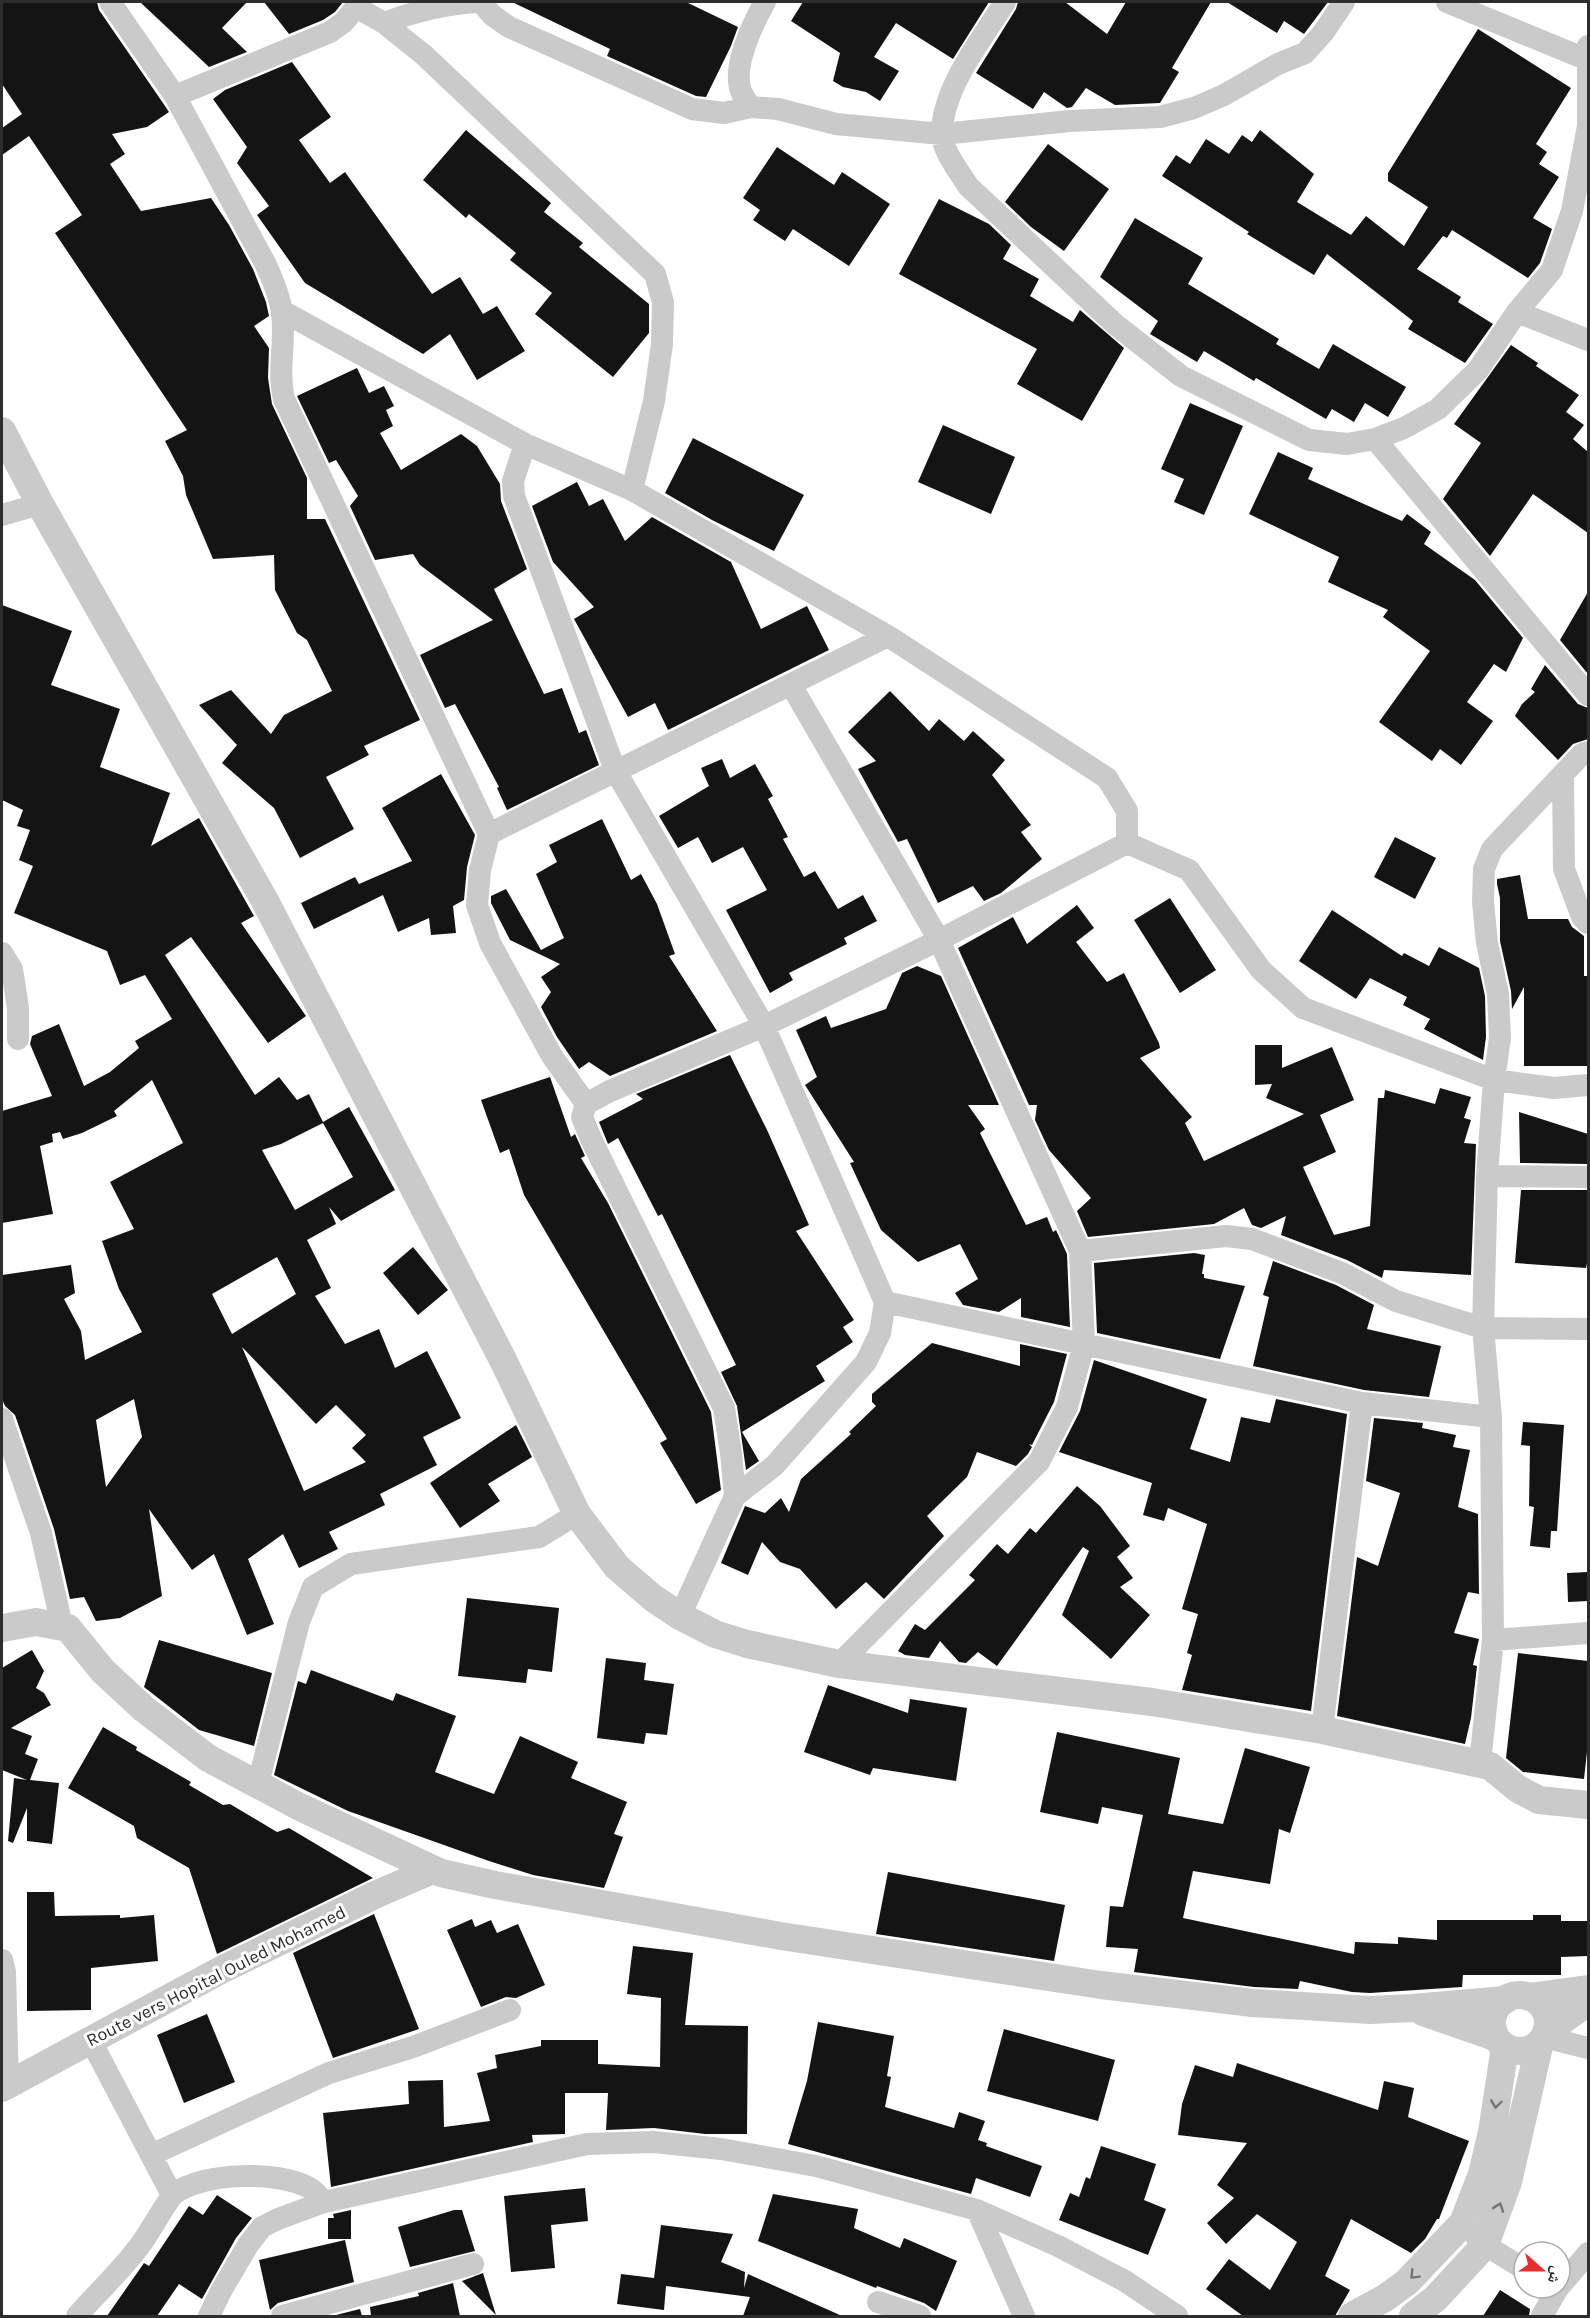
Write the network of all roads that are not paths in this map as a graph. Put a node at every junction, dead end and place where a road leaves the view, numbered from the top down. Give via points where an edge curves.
1 (110, 2) edge
2 (482, 2) edge
3 (765, 2) edge
4 (1005, 2) edge
5 (1344, 2) edge
6 (1447, 2) edge
7 (356, 4) edge
8 (384, 23) junction
9 (1588, 55) edge
10 (175, 96) junction
11 (751, 107) junction
12 (942, 135) junction
13 (282, 311) junction
14 (1517, 312) junction
15 (1588, 340) edge
16 (2, 431) edge
17 (1375, 439) junction
18 (525, 444) junction
19 (632, 490) junction
20 (40, 504) junction
21 (2, 515) edge
22 (888, 636) junction
23 (792, 685) junction
24 (1588, 695) edge
25 (1588, 752) edge
26 (615, 770) junction
27 (1563, 774) junction
28 (489, 834) junction
29 (1127, 843) junction
30 (1588, 923) edge
31 (939, 940) junction
32 (2, 953) edge
33 (764, 1026) junction
34 (18, 1040) dead end
35 (1494, 1080) junction
36 (1588, 1085) edge
37 (586, 1104) junction
38 (1487, 1176) junction
39 (1588, 1177) edge
40 (1080, 1251) junction
41 (885, 1302) junction
42 (1483, 1328) junction
43 (1588, 1329) edge
44 (1084, 1344) junction
45 (1362, 1403) junction
46 (1491, 1417) junction
47 (2, 1419) edge
48 (735, 1496) junction
49 (577, 1514) junction
50 (680, 1616) junction
51 (62, 1626) junction
52 (2, 1628) edge
53 (1588, 1633) edge
54 (1493, 1640) junction
55 (839, 1664) junction
56 (1322, 1730) junction
57 (1480, 1763) junction
58 (258, 1784) junction
59 (1588, 1805) edge
60 (434, 1870) junction
61 (2, 1960) edge
62 (1588, 1989) edge
63 (1517, 1998) junction
64 (1588, 2002) edge
65 (1413, 2008) junction
66 (510, 2010) dead end
67 (1543, 2037) junction
68 (91, 2041) junction
69 (1500, 2042) junction
70 (1588, 2048) edge
71 (5, 2086) edge
72 (151, 2155) junction
73 (172, 2195) junction
74 (324, 2202) junction
75 (977, 2210) junction
76 (1463, 2223) junction
77 (1485, 2245) junction
78 (1588, 2253) edge
79 (1512, 2262) edge
80 (473, 2264) dead end
81 (1572, 2271) edge
82 (1551, 2300) edge
83 (878, 2302) dead end
84 (77, 2316) edge
85 (209, 2316) edge
86 (282, 2316) edge
87 (920, 2316) edge
88 (1024, 2316) edge
89 (1177, 2316) edge
90 (1352, 2316) edge
91 (1413, 2316) edge
92 (1542, 2316) edge

1 - 10 street
2 - 8 street via 423,10
2 - 11 street via 509,27 692,109 724,113
3 - 11 street via 747,40 739,71 740,89
4 - 12 street via 956,81 945,109
5 - 12 street via 1305,53 1194,108 1160,117 1070,121
6 - 9 street
7 - 8 street
7 - 10 street via 344,22 330,32
8 - 19 street via 424,55 656,274 663,302 662,344 654,400
9 - 14 street via 1588,126 1572,212 1552,270
10 - 13 street via 265,263
11 - 12 street via 778,109 836,124
12 - 17 street via 968,186 1116,325 1181,376 1308,440 1347,444
13 - 18 street
13 - 28 street via 280,383 284,399
14 - 15 street
14 - 17 street via 1478,370 1438,410
16 - 20 street
17 - 24 street
18 - 19 street
18 - 26 street via 513,481 513,496
19 - 22 street
20 - 21 street
20 - 49 street via 265,901 503,1360
22 - 23 street
22 - 29 street via 1107,778 1126,811
23 - 26 street
23 - 31 street
25 - 27 street
26 - 28 street
26 - 33 street
27 - 30 street via 1564,869 1582,917
27 - 35 street via 1492,849 1484,869 1487,943 1498,994 1500,1038
28 - 37 street via 477,905 490,943 552,1056
29 - 31 street
29 - 35 street via 1189,870 1261,970 1303,1008
31 - 33 street
31 - 40 street
32 - 34 street via 12,969
33 - 37 street
33 - 41 street
35 - 36 street via 1554,1088
35 - 38 street
37 - 48 street via 582,1117 591,1139 724,1408
38 - 39 street
38 - 42 street
40 - 42 street via 1226,1236 1252,1239 1342,1273 1396,1301
40 - 44 street
41 - 44 street
41 - 48 street via 880,1333 866,1362 774,1466
42 - 43 street
42 - 46 street
44 - 45 street
44 - 55 street via 1067,1407 1039,1462
45 - 46 street
45 - 56 street
46 - 54 street
47 - 51 street via 41,1533
48 - 50 street
49 - 50 street via 617,1568
49 - 58 street via 539,1537 351,1564 313,1587 299,1622
50 - 55 street via 715,1634 747,1644
51 - 52 street via 36,1622
51 - 58 street via 144,1709 208,1758
53 - 54 street
54 - 57 street
55 - 56 street via 1152,1702
56 - 57 street
57 - 59 street via 1498,1770 1518,1789 1539,1800
58 - 60 street via 300,1808
60 - 65 street via 495,1885 770,1934 1101,1985 1253,2003 1370,2010
60 - 68 street, Route vers Hopital Ouled Mohamed via 221,1970
61 - 71 street
62 - 63 street
63 - 65 street
63 - 67 street via 1543,2007 1548,2024
63 - 69 street via 1494,2013 1492,2020
64 - 67 street
65 - 69 street
66 - 72 street via 413,2047 329,2073
67 - 69 street via 1533,2048 1523,2051
67 - 70 street
77 -> 67 street via 1508,2182
68 - 71 street, Route vers Hopital Ouled Mohamed
68 - 72 street
69 -> 76 street via 1492,2132
72 - 73 street
73 - 74 street via 193,2183 226,2176 255,2176 312,2189
73 - 84 street via 140,2246
74 - 75 street via 587,2144 654,2142 816,2166
74 - 85 street via 262,2227
75 - 88 street
75 - 89 street via 1125,2281
76 - 77 street
76 -> 90 street via 1407,2282
77 - 79 street
77 - 91 street via 1462,2273
78 - 81 street
80 - 86 street
82 - 92 street
83 - 87 street

